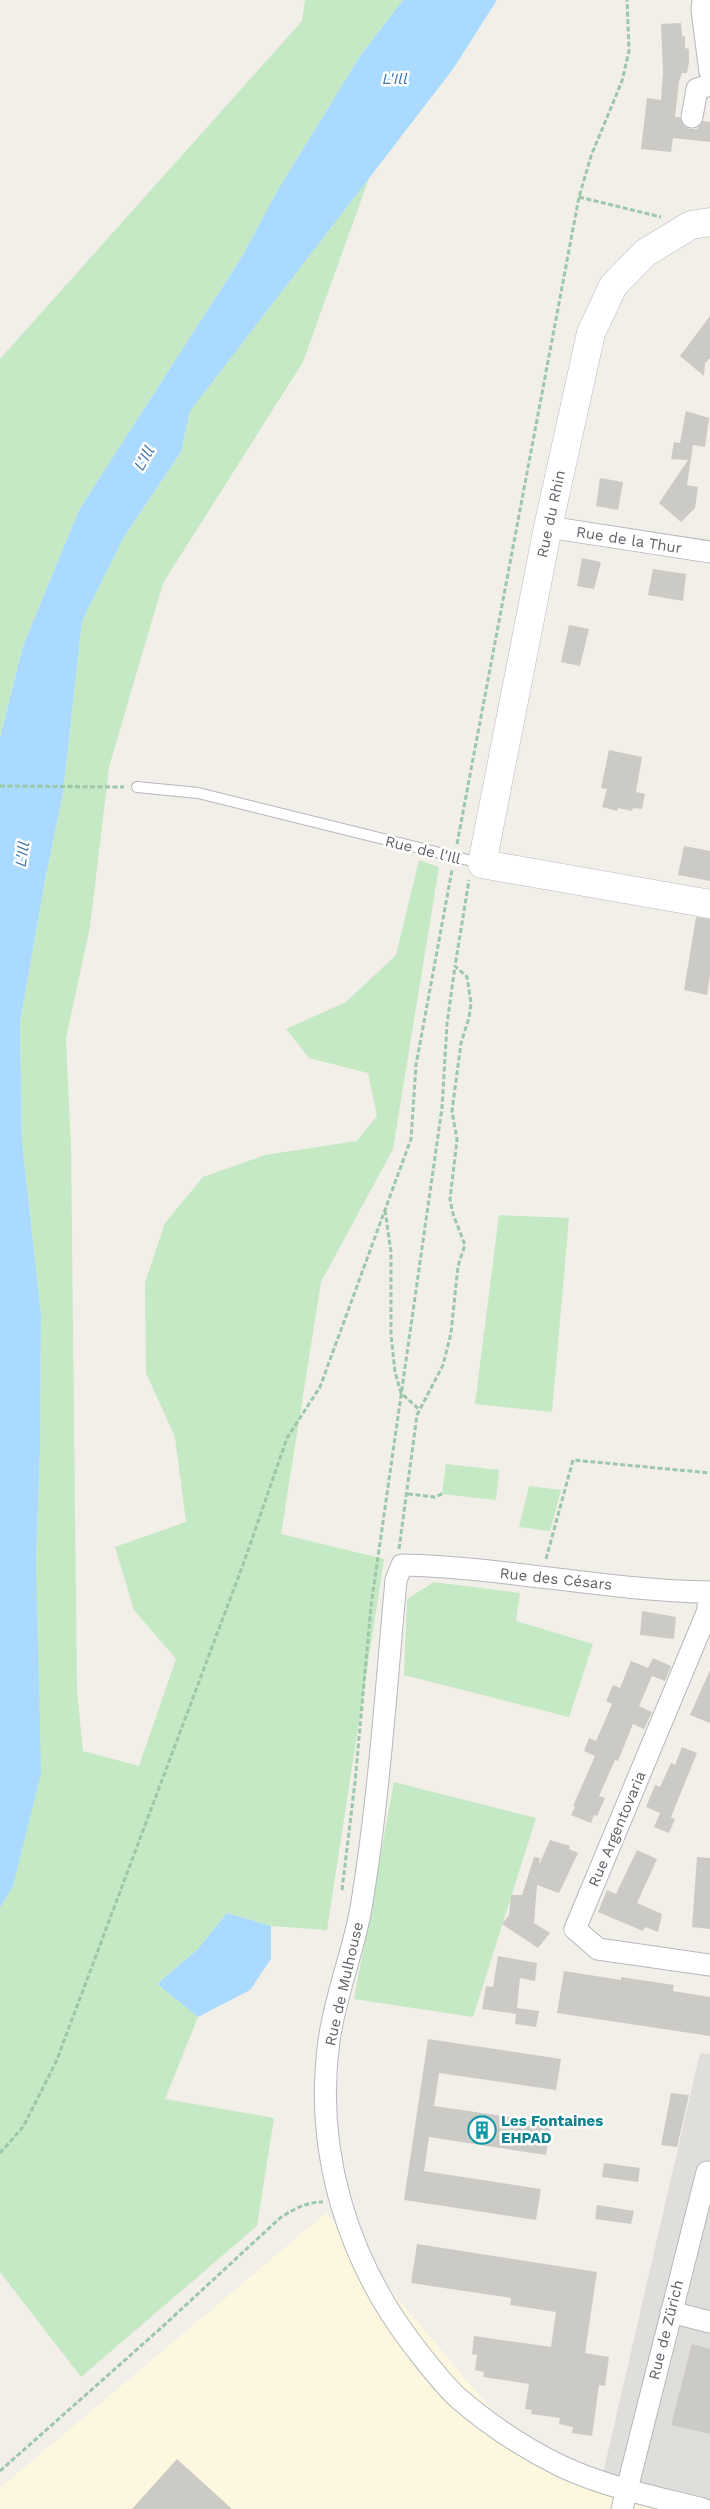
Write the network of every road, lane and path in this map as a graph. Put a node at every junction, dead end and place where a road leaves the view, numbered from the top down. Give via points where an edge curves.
1 (627, 0) edge
2 (703, 0) edge
3 (710, 72) edge
4 (710, 85) edge
5 (692, 117) dead end
6 (579, 197) junction
7 (700, 223) edge
8 (548, 527) junction
9 (710, 552) edge
10 (0, 786) edge
11 (137, 787) joint
12 (454, 858) junction
13 (477, 863) junction
14 (710, 904) edge
15 (385, 1209) junction
16 (420, 1410) junction
17 (710, 1473) edge
18 (408, 1494) junction
19 (442, 1494) dead end
20 (402, 1565) junction
21 (546, 1577) junction
22 (710, 1593) edge
23 (710, 1965) edge
24 (0, 2153) edge
25 (708, 2172) edge
26 (339, 2202) junction
27 (670, 2312) junction
28 (710, 2322) edge
29 (0, 2471) edge
30 (624, 2499) edge
31 (702, 2509) edge

1 - 6 path via 629,51 622,81 591,156
2 - 3 street
4 - 5 street via 698,90
6 - 7 path
6 - 12 path
7 - 8 street, Rue du Rhin via 645,253 613,286 591,332
8 - 9 street, Rue de la Thur
8 - 13 street, Rue du Rhin
10 - 11 path
11 - 12 lane, Rue de l'Ill via 198,792
12 - 13 lane, Rue de l'Ill
12 - 15 path via 416,1065 411,1139
13 - 14 street, Rue de l'Ill
13 - 16 path via 455,966 467,977 470,1003 452,1111 457,1140 450,1199 465,1245 458,1266 451,1333 443,1365
15 - 16 path via 391,1252 391,1335 395,1372 401,1393
15 - 24 path via 320,1387 287,1438 244,1562 56,2062 23,2126
16 - 18 path
17 - 21 path via 573,1460 546,1552
18 - 19 path via 435,1497
18 - 20 path via 399,1544
20 - 21 street, Rue des Césars
20 - 26 street, Rue de Mulhouse via 396,1580 376,1795 360,1910 329,2041 326,2095 332,2172
21 - 22 street, Rue des Césars
22 - 23 street, Rue Argentovaria via 707,1613 575,1929 598,1949
25 - 27 street, Rue de Zürich
26 - 29 path via 313,2202 296,2207 280,2218
26 - 30 street, Rue de Mulhouse via 366,2270 395,2322 454,2394 481,2417 533,2450
27 - 28 street
27 - 30 street, Rue de Zürich
30 - 31 street, Rue de Mulhouse

